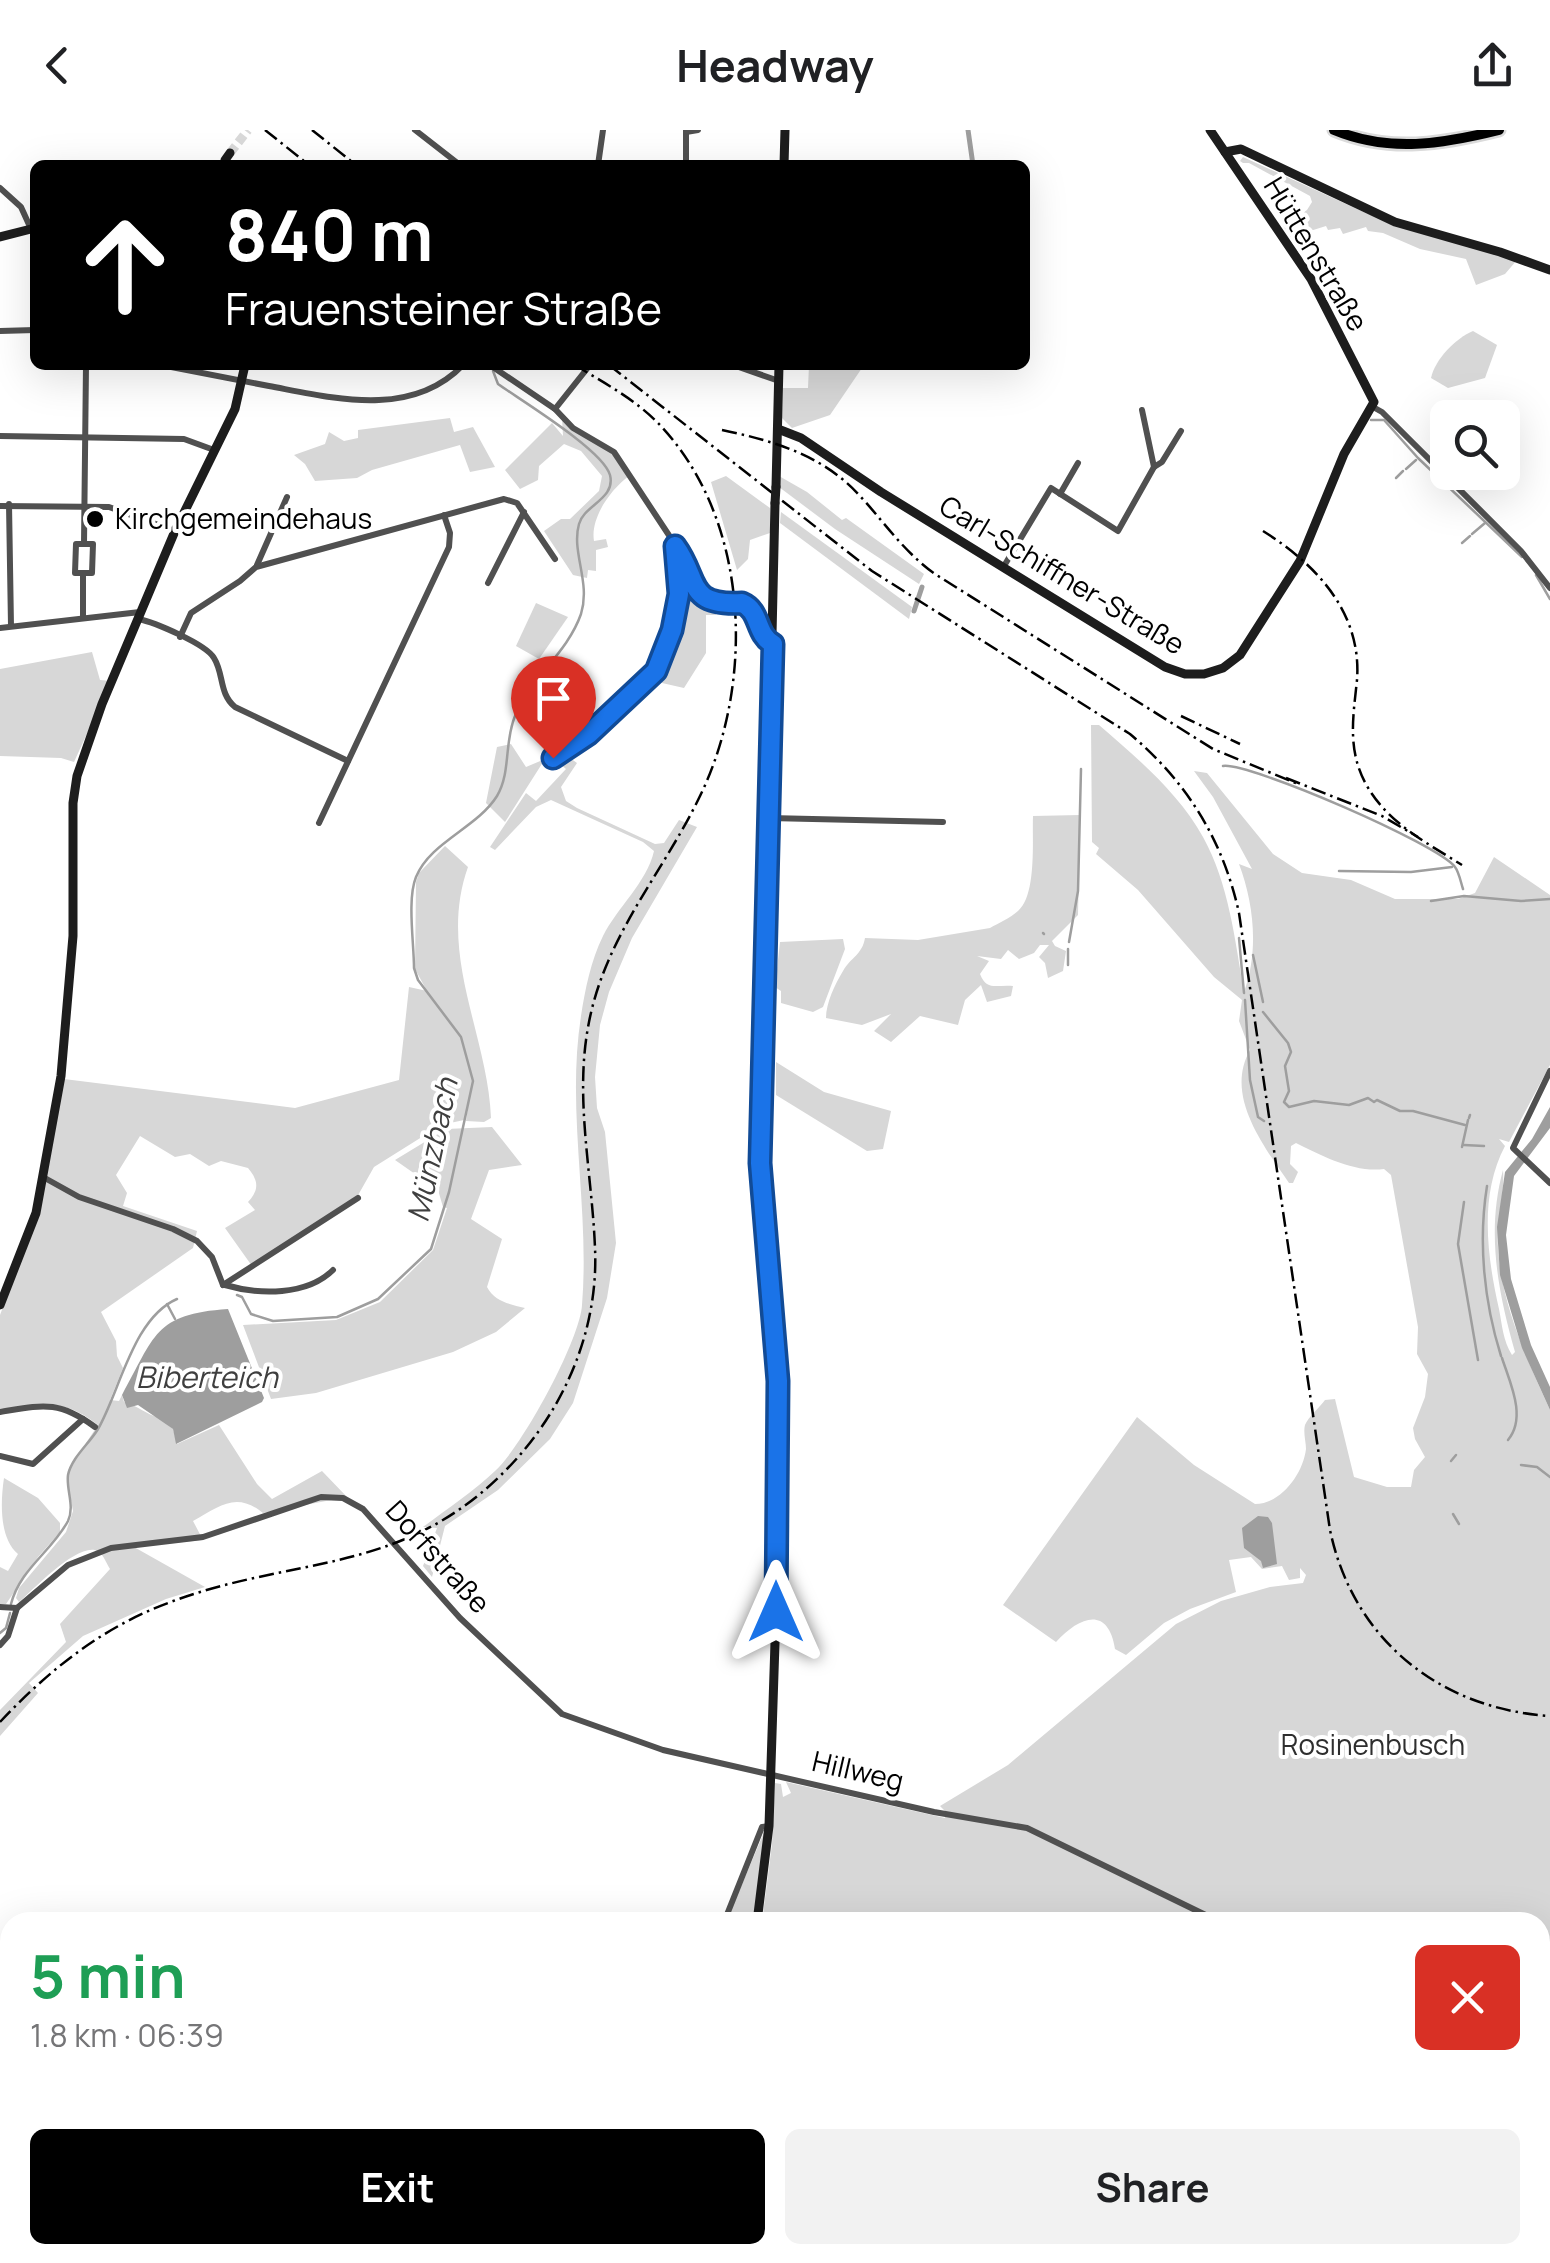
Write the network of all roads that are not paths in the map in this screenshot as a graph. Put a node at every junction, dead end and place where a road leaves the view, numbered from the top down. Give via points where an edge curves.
1 (604, 130) edge
2 (698, 130) edge
3 (785, 130) edge
4 (1210, 130) edge
5 (1334, 130) edge
6 (1499, 130) edge
7 (686, 131) edge
8 (420, 132) edge
9 (1227, 155) junction
10 (454, 160) edge
11 (599, 160) edge
12 (686, 160) edge
13 (784, 160) edge
14 (0, 188) edge
15 (30, 223) edge
16 (30, 229) edge
17 (0, 236) edge
18 (1550, 270) edge
19 (30, 330) edge
20 (0, 331) edge
21 (86, 370) edge
22 (187, 370) edge
23 (245, 370) edge
24 (457, 370) edge
25 (496, 370) edge
26 (586, 370) edge
27 (747, 370) edge
28 (779, 370) edge
29 (244, 381) junction
30 (779, 381) junction
31 (1372, 406) junction
32 (555, 409) junction
33 (1142, 410) dead end
34 (778, 429) junction
35 (1181, 431) dead end
36 (0, 436) edge
37 (85, 437) junction
38 (214, 450) junction
39 (1078, 463) dead end
40 (1154, 467) junction
41 (1060, 494) junction
42 (286, 497) dead end
43 (4, 505) edge
44 (84, 506) junction
45 (524, 512) junction
46 (444, 515) junction
47 (174, 531) junction
48 (84, 544) junction
49 (675, 546) junction
50 (554, 559) dead end
51 (1004, 566) junction
52 (256, 567) junction
53 (83, 573) junction
54 (488, 583) dead end
55 (1550, 588) edge
56 (140, 612) junction
57 (83, 618) junction
58 (157, 624) junction
59 (10, 626) junction
60 (0, 628) edge
61 (180, 636) junction
62 (773, 644) junction
63 (348, 761) junction
64 (547, 762) dead end
65 (769, 818) junction
66 (944, 822) dead end
67 (319, 823) dead end
68 (1550, 1071) edge
69 (43, 1177) junction
70 (1550, 1184) edge
71 (358, 1198) dead end
72 (333, 1270) dead end
73 (223, 1285) junction
74 (0, 1305) edge
75 (0, 1412) edge
76 (83, 1418) junction
77 (94, 1427) dead end
78 (0, 1456) edge
79 (9, 1608) edge
80 (0, 1645) edge
81 (771, 1774) junction
82 (769, 1826) junction
83 (728, 1912) edge
84 (758, 1912) edge
85 (1200, 1912) edge

1 - 11 street
2 - 7 street
3 - 13 main road
4 - 9 main road, Hüttenstraße
5 - 6 main road via 1408,145
7 - 12 street
8 - 10 street
9 - 18 main road via 1241,149 1395,222
9 - 31 main road, Hüttenstraße via 1311,279
14 - 15 street
16 - 17 main road
19 - 20 street
21 - 37 street
22 - 29 street
23 - 29 main road
24 - 29 street via 424,391 380,400
25 - 32 street
26 - 32 street
27 - 30 street
28 - 30 main road
29 - 38 main road
30 - 34 main road
31 - 51 main road, Carl-Schiffner-Straße via 1290,578 1244,650 1223,668 1174,672
31 - 55 street via 1521,550
32 - 49 street via 572,428 614,452
33 - 40 street
34 - 51 main road, Carl-Schiffner-Straße
34 - 62 main road, bridge
35 - 40 street
36 - 37 street
37 - 38 street via 184,439
37 - 44 street
38 - 47 main road
39 - 41 street
40 - 41 street via 1118,530
41 - 51 street via 1050,488
42 - 52 street
43 - 44 street
43 - 59 street
44 - 47 street via 110,507
44 - 48 street
45 - 46 street via 508,499
45 - 50 street
45 - 54 street
46 - 52 street
46 - 63 street via 449,548
47 - 56 main road
48 - 53 street via 76,544 75,573
48 - 53 street via 93,544 92,573
49 - 62 street via 697,591 719,604 746,604
49 - 64 street via 679,594 656,671 589,734
52 - 61 street via 190,613
53 - 57 street
56 - 57 street
56 - 58 street
56 - 58 street
56 - 69 main road via 74,791 73,936 61,1076
57 - 59 street
58 - 61 street
59 - 60 street
61 - 63 street via 210,652 235,707
62 - 65 main road
63 - 67 street
65 - 66 street
65 - 81 main road via 760,1163 778,1381
68 - 70 street via 1516,1151
69 - 73 street via 197,1241
69 - 74 main road
71 - 73 street
72 - 73 street via 304,1289
75 - 76 street via 56,1405
76 - 77 street
76 - 78 street via 32,1464
79 - 80 street via 8,1636
79 - 81 street, Dorfstraße via 68,1565 103,1550 203,1537 308,1500 343,1498 363,1508 460,1618 562,1714 663,1750
81 - 82 main road
81 - 85 street, Hillweg via 1010,1823
82 - 83 street via 762,1827
82 - 84 main road

